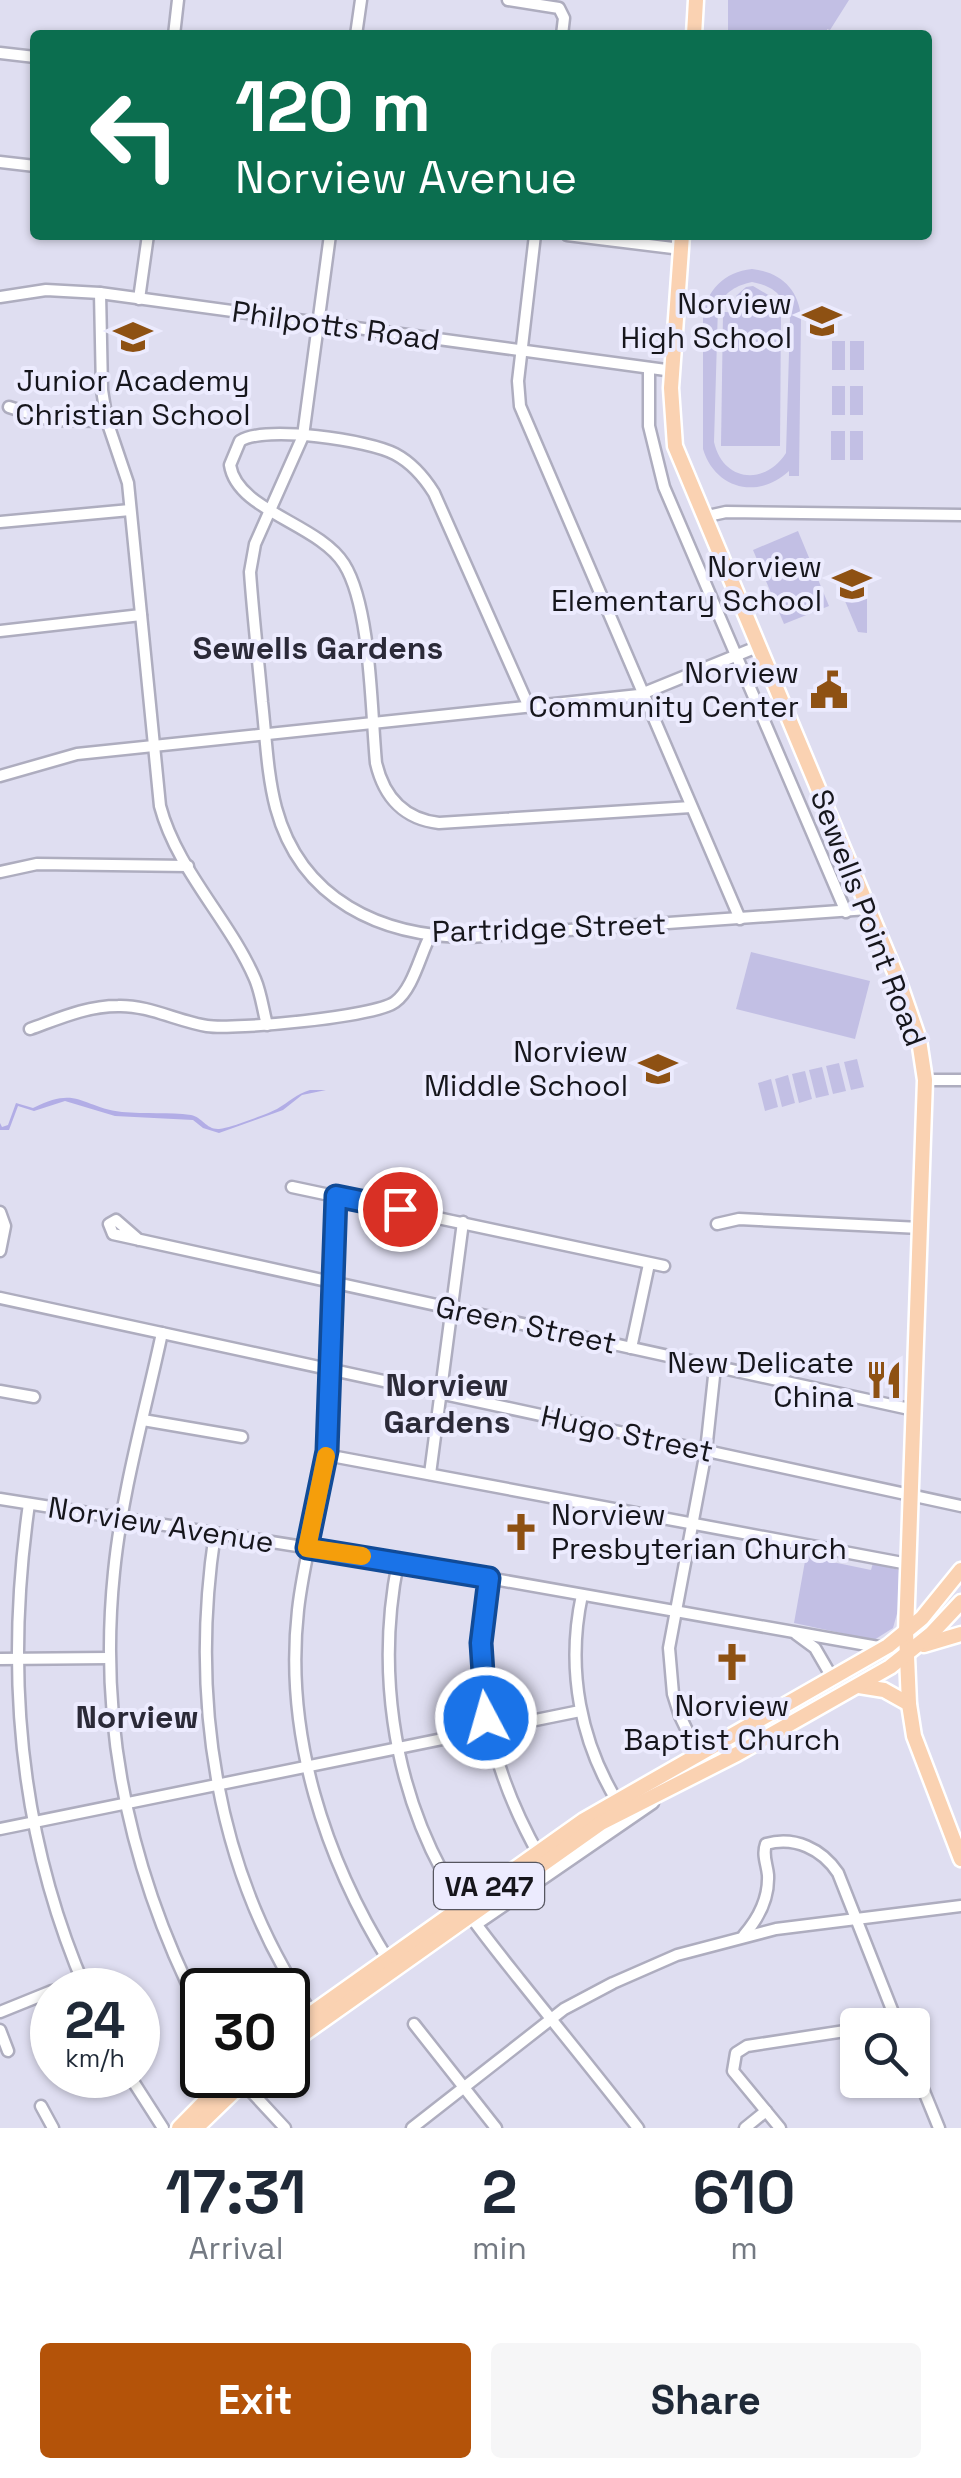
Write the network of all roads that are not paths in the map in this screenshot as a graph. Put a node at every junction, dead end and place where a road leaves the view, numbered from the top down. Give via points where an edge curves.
1 (178, 0) edge
2 (360, 0) edge
3 (508, 0) edge
4 (696, 0) edge
5 (175, 30) edge
6 (357, 30) edge
7 (562, 30) edge
8 (694, 30) edge
9 (0, 53) edge
10 (30, 56) edge
11 (0, 162) edge
12 (30, 165) edge
13 (147, 240) edge
14 (329, 240) edge
15 (534, 240) edge
16 (649, 240) edge
17 (682, 242) edge
18 (100, 293) junction
19 (0, 297) edge
20 (139, 299) junction
21 (318, 325) junction
22 (520, 351) junction
23 (649, 368) junction
24 (673, 370) junction
25 (10, 407) dead end
26 (107, 421) junction
27 (303, 436) junction
28 (270, 509) junction
29 (130, 510) junction
30 (961, 515) edge
31 (702, 517) junction
32 (0, 522) edge
33 (141, 615) junction
34 (0, 631) edge
35 (757, 647) junction
36 (736, 656) junction
37 (642, 694) junction
38 (529, 707) junction
39 (372, 723) junction
40 (266, 734) junction
41 (154, 746) junction
42 (0, 776) edge
43 (691, 807) junction
44 (188, 866) junction
45 (0, 872) edge
46 (868, 909) junction
47 (846, 912) junction
48 (740, 919) junction
49 (430, 936) junction
50 (266, 1025) junction
51 (30, 1030) dead end
52 (924, 1080) junction
53 (961, 1080) edge
54 (292, 1187) dead end
55 (336, 1196) junction
56 (0, 1212) edge
57 (463, 1222) junction
58 (717, 1224) dead end
59 (920, 1228) junction
60 (138, 1240) dead end
61 (0, 1251) edge
62 (649, 1264) junction
63 (664, 1266) dead end
64 (334, 1284) junction
65 (0, 1298) edge
66 (450, 1308) junction
67 (162, 1333) junction
68 (631, 1348) junction
69 (715, 1367) junction
70 (332, 1370) junction
71 (0, 1391) edge
72 (440, 1392) junction
73 (34, 1398) dead end
74 (914, 1410) junction
75 (143, 1420) junction
76 (242, 1437) dead end
77 (706, 1451) junction
78 (326, 1455) junction
79 (430, 1474) junction
80 (911, 1494) junction
81 (0, 1499) edge
82 (29, 1504) junction
83 (961, 1506) edge
84 (122, 1518) junction
85 (691, 1521) junction
86 (215, 1533) junction
87 (307, 1548) junction
88 (398, 1562) junction
89 (908, 1564) junction
90 (961, 1570) edge
91 (489, 1578) junction
92 (907, 1587) junction
93 (582, 1596) junction
94 (940, 1598) junction
95 (961, 1602) edge
96 (673, 1612) junction
97 (961, 1620) edge
98 (943, 1622) junction
99 (906, 1632) junction
100 (795, 1634) junction
101 (961, 1634) edge
102 (885, 1648) junction
103 (906, 1656) junction
104 (109, 1658) junction
105 (0, 1659) edge
106 (16, 1660) junction
107 (833, 1678) junction
108 (858, 1686) junction
109 (909, 1704) junction
110 (580, 1711) junction
111 (488, 1729) junction
112 (398, 1748) junction
113 (698, 1754) junction
114 (308, 1765) junction
115 (706, 1770) junction
116 (684, 1782) junction
117 (217, 1784) junction
118 (124, 1804) junction
119 (620, 1805) junction
120 (32, 1822) junction
121 (0, 1828) edge
122 (540, 1857) junction
123 (961, 1859) edge
124 (961, 1906) edge
125 (470, 1914) junction
126 (856, 1919) junction
127 (743, 1936) junction
128 (390, 1964) junction
129 (77, 1968) edge
130 (181, 1968) edge
131 (30, 2000) edge
132 (891, 2008) edge
133 (0, 2012) edge
134 (311, 2012) joint
135 (550, 2018) junction
136 (414, 2024) dead end
137 (310, 2028) edge
138 (0, 2030) edge
139 (840, 2032) edge
140 (8, 2051) dead end
141 (464, 2087) junction
142 (144, 2098) edge
143 (215, 2098) edge
144 (222, 2098) edge
145 (259, 2098) edge
146 (927, 2098) edge
147 (40, 2106) dead end
148 (766, 2110) junction
149 (53, 2128) edge
150 (163, 2128) edge
151 (179, 2128) edge
152 (196, 2128) edge
153 (285, 2128) edge
154 (412, 2128) edge
155 (496, 2128) edge
156 (638, 2128) edge
157 (745, 2128) edge
158 (780, 2128) edge
159 (939, 2128) edge

1 - 5 street
2 - 6 street
3 - 7 street via 555,6 563,12
4 - 8 main road
9 - 10 street
11 - 12 street
13 - 20 street
14 - 21 street, Partridge Street
15 - 22 street
16 - 17 street
17 - 24 main road, Sewells Point Road
18 - 19 street, Philpotts Road via 46,290
18 - 20 street, Philpotts Road
18 - 26 street
20 - 21 street, Philpotts Road
21 - 22 street, Philpotts Road
21 - 27 street, Partridge Street
22 - 23 street, Philpotts Road
22 - 37 street via 518,396 525,424
23 - 24 street, Philpotts Road
23 - 36 street, Sewells Point Road via 657,470
24 - 31 main road, Sewells Point Road via 675,446
25 - 26 street via 50,420
26 - 29 street
27 - 28 street, Partridge Street
27 - 28 street via 256,434 240,441 231,456 239,488
27 - 38 street via 380,448 424,477
28 - 39 street via 323,541 349,573 359,601
28 - 40 street, Partridge Street via 250,572
29 - 32 street
29 - 33 street
30 - 31 street
31 - 35 main road, Sewells Point Road
33 - 34 street
33 - 41 street
35 - 36 street
35 - 46 main road, Sewells Point Road
36 - 37 street
36 - 47 street, Sewells Point Road
37 - 38 street
37 - 43 street
38 - 39 street
39 - 40 street
39 - 43 street via 384,787 404,811 428,822
40 - 41 street
40 - 49 street, Partridge Street via 277,812 311,874 359,914
41 - 42 street via 58,758
41 - 44 street via 164,819
43 - 48 street
44 - 45 street via 37,864
44 - 50 street via 253,976
46 - 47 street, Partridge Street
46 - 52 main road, Sewells Point Road via 919,1040
47 - 48 street, Partridge Street
48 - 49 street, Partridge Street
49 - 50 street via 402,996 388,1007
50 - 51 street via 206,1026 111,1006
52 - 53 street
52 - 59 main road, Sewells Point Road
54 - 55 street
55 - 57 street
55 - 64 street
56 - 61 street
57 - 62 street
57 - 66 street
58 - 59 street via 739,1219
59 - 74 main road, Sewells Point Road
60 - 64 street, Green Street
62 - 63 street
62 - 68 street
64 - 66 street, Green Street
64 - 70 street
65 - 67 street, Hugo Street
66 - 68 street, Green Street
66 - 72 street
67 - 70 street, Hugo Street
67 - 75 street
68 - 69 street, Green Street
69 - 74 street, Green Street
69 - 77 street
70 - 72 street, Hugo Street
70 - 78 street
71 - 73 street
72 - 77 street, Hugo Street
72 - 79 street
74 - 80 main road, Sewells Point Road
75 - 76 street
75 - 84 street
77 - 80 street, Hugo Street
77 - 85 street
78 - 79 street
78 - 87 street
79 - 85 street
80 - 83 street, Hugo Street
80 - 89 main road, Sewells Point Road
81 - 82 street, Norview Avenue
82 - 84 street, Norview Avenue
82 - 106 street
84 - 86 street, Norview Avenue
84 - 104 street
85 - 89 street
85 - 96 street
86 - 87 street, Norview Avenue
86 - 117 street via 204,1673
87 - 88 street, Norview Avenue
87 - 114 street via 296,1678
88 - 91 street, Norview Avenue
88 - 112 street via 388,1649
89 - 92 main road, Sewells Point Road
90 - 94 main road
91 - 93 street, Norview Avenue
91 - 111 street via 481,1643
92 - 94 main road via 923,1598
92 - 99 main road, Sewells Point Road
93 - 96 street, Norview Avenue
93 - 110 street via 575,1657
94 - 99 main road
95 - 98 main road
96 - 100 street, Norview Avenue
96 - 113 street via 673,1694
97 - 98 main road, VA 247
98 - 99 main road, VA 247
98 - 103 main road
99 - 102 main road, VA 247
99 - 103 main road, Sewells Point Road
100 - 102 street, Norview Avenue
100 - 107 street via 815,1648
101 - 103 main road, VA 247
102 - 107 main road, VA 247
103 - 108 main road, VA 247
103 - 109 main road, Sewells Point Road
104 - 106 street
104 - 118 street
105 - 106 street
106 - 120 street
107 - 113 main road, VA 247
108 - 109 main road
108 - 115 main road, VA 247
109 - 123 main road, Sewells Point Road via 920,1756
110 - 111 street
110 - 119 street
111 - 112 street
111 - 122 street via 512,1804
112 - 114 street
112 - 125 street via 420,1823
113 - 115 street
113 - 119 main road, VA 247
114 - 117 street
114 - 128 street via 333,1856
115 - 116 main road, VA 247
116 - 119 main road, VA 247
116 - 125 street
117 - 118 street
117 - 134 street via 259,1916
118 - 120 street
118 - 130 street via 144,1879
119 - 122 main road, VA 247
120 - 121 street
120 - 129 street
122 - 125 main road, VA 247
124 - 126 street
125 - 128 main road, VA 247
125 - 135 street
126 - 127 street
126 - 127 street via 838,1874 821,1854 792,1842 770,1842 764,1848 766,1896
126 - 132 street
127 - 135 street via 613,1982
128 - 134 main road, VA 247
128 - 137 main road, VA 247
131 - 133 street
135 - 141 street
135 - 156 street
136 - 141 street
138 - 140 street
139 - 148 street via 740,2049 734,2071
141 - 154 street
141 - 155 street
142 - 150 street
143 - 151 main road
144 - 152 main road
145 - 153 street
146 - 159 street
147 - 149 street
148 - 157 street
148 - 158 street

